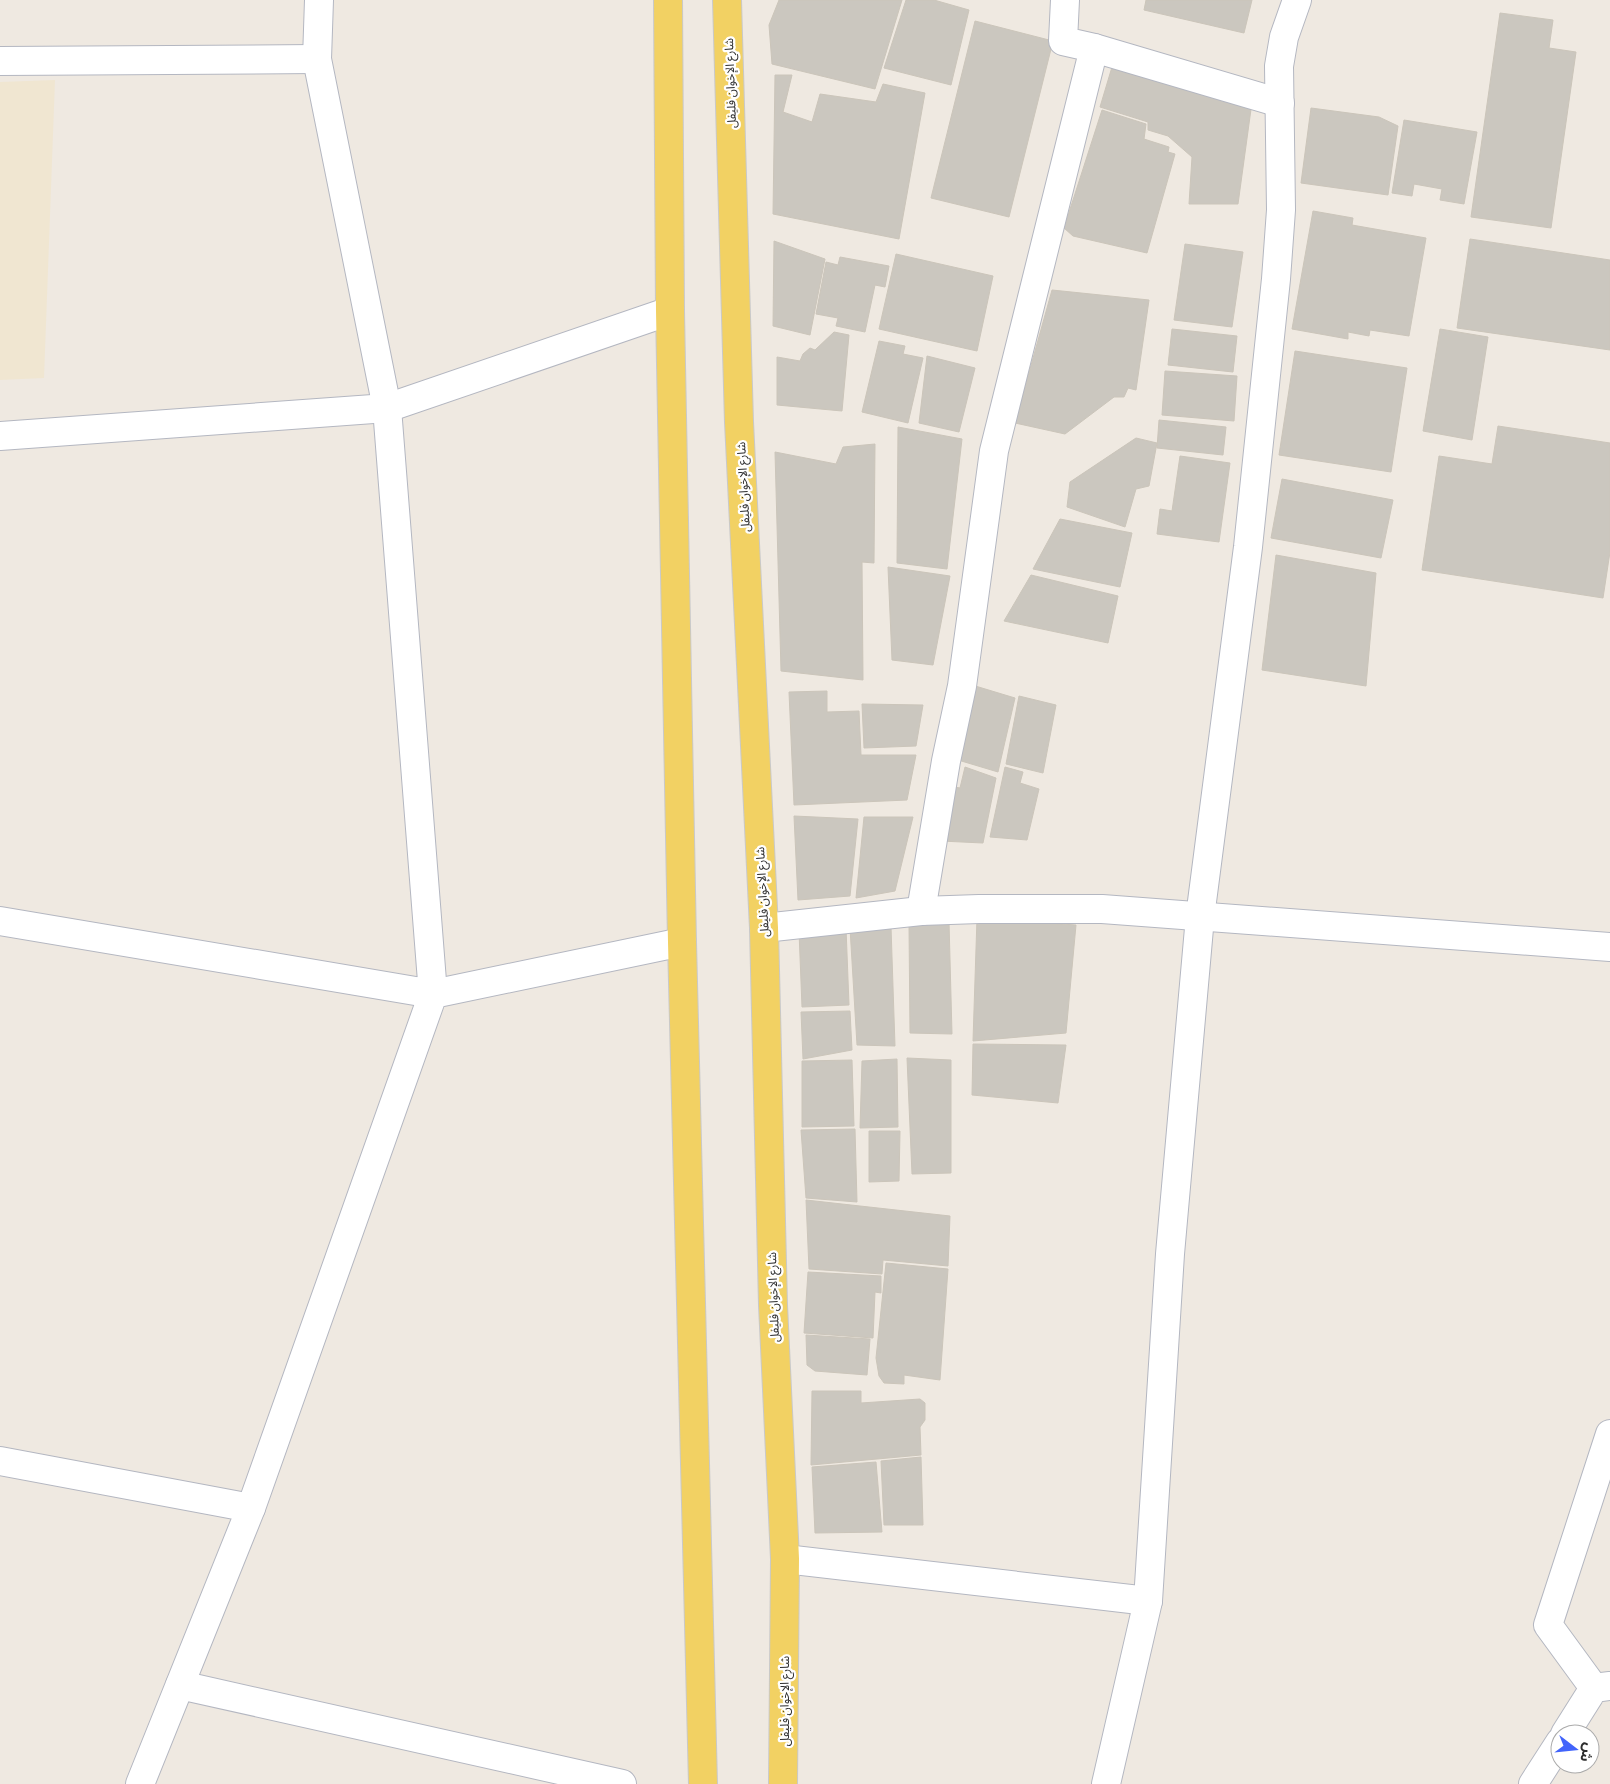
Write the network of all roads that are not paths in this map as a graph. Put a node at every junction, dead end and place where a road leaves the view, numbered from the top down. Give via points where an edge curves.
1 (319, 0) edge
2 (668, 0) edge
3 (727, 0) edge
4 (1065, 0) edge
5 (1297, 0) edge
6 (1094, 48) junction
7 (317, 59) junction
8 (0, 62) edge
9 (1280, 103) junction
10 (670, 311) junction
11 (387, 408) junction
12 (0, 436) edge
13 (921, 912) junction
14 (1200, 917) junction
15 (0, 920) edge
16 (764, 928) junction
17 (682, 942) junction
18 (1610, 947) edge
19 (433, 994) junction
20 (1610, 1434) edge
21 (0, 1460) edge
22 (251, 1508) junction
23 (785, 1559) junction
24 (1148, 1601) junction
25 (180, 1685) junction
26 (1602, 1687) edge
27 (1573, 1724) edge
28 (1550, 1758) edge
29 (540, 1775) edge
30 (140, 1784) edge
31 (622, 1784) edge
32 (702, 1784) edge
33 (783, 1784) edge
34 (1106, 1784) edge
35 (1533, 1784) edge

1 - 7 street
2 - 10 main road
3 - 16 main road, شارع الإخوان فليفل via 740,422
4 - 6 street via 1063,41
5 - 9 street via 1284,37 1279,66
6 - 9 street
6 - 13 street via 994,451 962,686
7 - 8 street
7 - 11 street
9 - 14 street via 1281,210 1269,356
10 - 11 street
10 - 17 main road
11 - 12 street
11 - 19 street
13 - 14 street via 1102,909
13 - 16 street
14 - 18 street
14 - 24 street via 1170,1264
15 - 19 street
16 - 23 main road, شارع الإخوان فليفل via 773,1305
17 - 19 street
17 - 32 main road
19 - 22 street
20 - 26 street via 1548,1625
21 - 22 street
22 - 25 street
23 - 24 street
23 - 33 main road, شارع الإخوان فليفل
24 - 34 street
25 - 29 street
25 - 30 street
26 - 27 street
28 - 35 street
29 - 31 street

